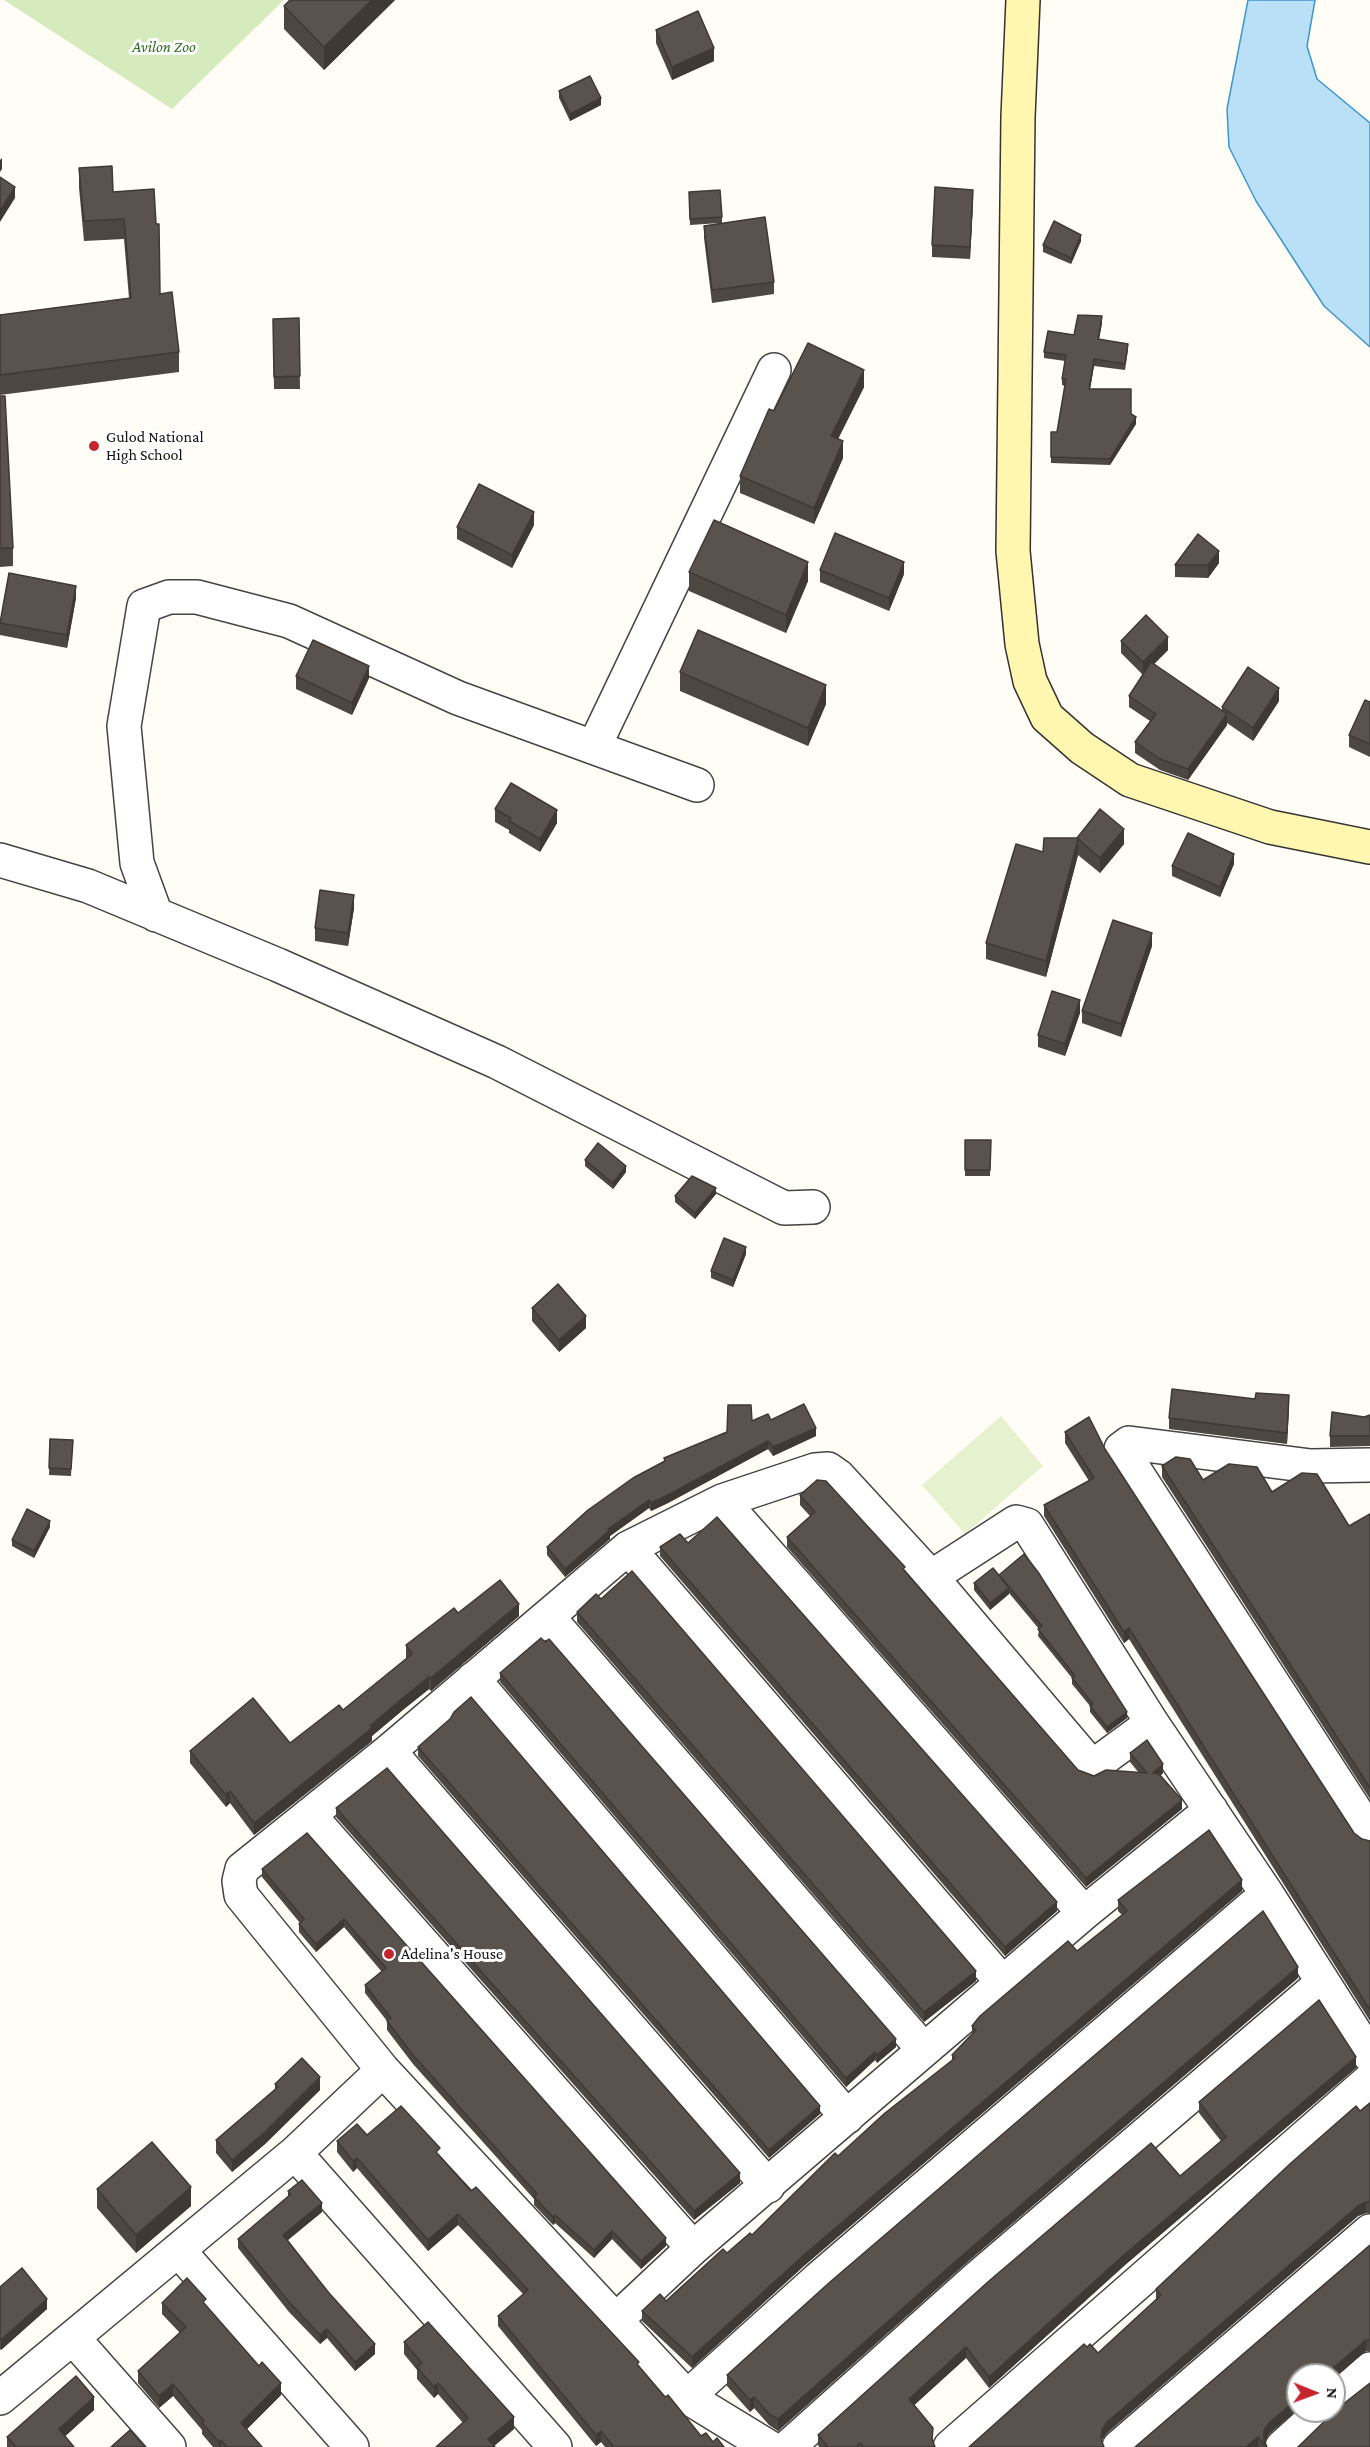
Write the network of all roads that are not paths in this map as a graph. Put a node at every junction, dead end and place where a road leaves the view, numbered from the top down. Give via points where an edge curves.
1 (1023, 0) edge
2 (774, 369) dead end
3 (594, 747) junction
4 (697, 785) dead end
5 (1370, 847) edge
6 (0, 860) edge
7 (156, 915) junction
8 (813, 1207) dead end
9 (1370, 1465) edge
10 (722, 1501) junction
11 (628, 1548) junction
12 (931, 1577) junction
13 (548, 1617) junction
14 (473, 1679) junction
15 (1152, 1723) junction
16 (389, 1751) junction
17 (1211, 1810) junction
18 (309, 1815) junction
19 (1370, 1833) edge
20 (1267, 1894) junction
21 (1084, 1913) junction
22 (1002, 1983) junction
23 (1322, 1983) junction
24 (924, 2050) junction
25 (1370, 2056) edge
26 (383, 2070) junction
27 (1370, 2080) edge
28 (848, 2117) junction
29 (295, 2153) junction
30 (768, 2186) junction
31 (1370, 2231) edge
32 (693, 2248) junction
33 (178, 2250) junction
34 (615, 2321) junction
35 (73, 2338) junction
36 (1370, 2369) edge
37 (1346, 2390) edge
38 (687, 2397) junction
39 (0, 2398) edge
40 (1309, 2423) edge
41 (169, 2447) edge
42 (352, 2447) edge
43 (555, 2447) edge
44 (769, 2447) edge
45 (788, 2447) edge
46 (950, 2447) edge
47 (1119, 2447) edge
48 (1282, 2447) edge

1 - 5 street via 1012,551 1030,681 1047,717 1082,748 1130,780 1270,827
2 - 3 street
3 - 4 street
3 - 7 street via 458,698 289,621 197,597 169,597 144,606 124,726 137,863
6 - 7 street via 88,886
7 - 8 street via 496,1062 784,1208
9 - 19 street via 1311,1466 1129,1443 1121,1449
10 - 11 street
10 - 12 street via 828,1469
10 - 21 street
11 - 13 street
11 - 22 street
12 - 15 street via 1092,1767
12 - 15 street via 1022,1521
13 - 14 street
13 - 24 street
14 - 16 street
14 - 28 street
15 - 17 street
16 - 18 street
16 - 30 street
17 - 20 street
17 - 21 street
18 - 26 street via 242,1869 242,1895
18 - 32 street
20 - 23 street
20 - 38 street via 818,2279
21 - 22 street
22 - 24 street
23 - 25 street
23 - 45 street via 977,2278
24 - 28 street
26 - 29 street
26 - 34 street
27 - 46 street
28 - 30 street
29 - 33 street
29 - 43 street
30 - 32 street
31 - 47 street
32 - 34 street
33 - 35 street
33 - 42 street
34 - 38 street
35 - 39 street
35 - 41 street
36 - 37 street
38 - 44 street
40 - 48 street

